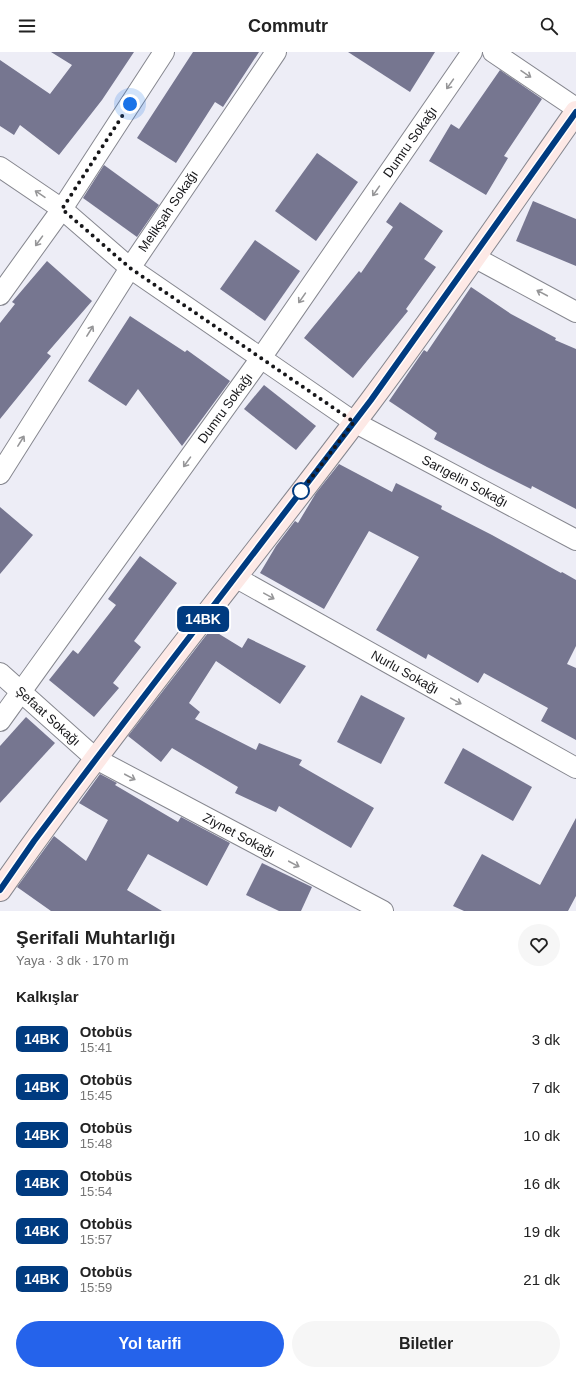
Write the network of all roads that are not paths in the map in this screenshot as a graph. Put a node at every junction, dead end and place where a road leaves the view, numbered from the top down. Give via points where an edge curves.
1 (164, 52) edge
2 (276, 52) edge
3 (472, 52) edge
4 (493, 52) edge
5 (576, 108) edge
6 (576, 112) edge
7 (0, 167) edge
8 (62, 209) junction
9 (474, 257) junction
10 (130, 268) junction
11 (0, 295) edge
12 (576, 312) edge
13 (261, 358) junction
14 (354, 422) junction
15 (0, 474) edge
16 (576, 540) edge
17 (235, 577) junction
18 (0, 673) edge
19 (21, 693) junction
20 (0, 721) edge
21 (96, 759) junction
22 (576, 768) edge
23 (0, 890) edge
24 (383, 911) edge

1 - 8 street
2 - 10 street, Melikşah Sokağı
3 -> 13 street, Dumru Sokağı
4 -> 5 street
6 - 9 street
8 -> 7 street, Sarıgelin Sokağı
8 - 10 street, Sarıgelin Sokağı
8 -> 11 street
12 -> 9 street
9 - 14 street
10 - 13 street, Sarıgelin Sokağı
15 -> 10 street, Melikşah Sokağı
13 - 14 street, Sarıgelin Sokağı
13 -> 19 street, Dumru Sokağı
14 - 16 street, Sarıgelin Sokağı
14 - 17 street
17 - 21 street
17 -> 22 street, Nurlu Sokağı
18 - 19 street, Şefaat Sokağı
19 - 20 street, Dumru Sokağı
19 - 21 street, Şefaat Sokağı
21 - 23 street
21 -> 24 street, Ziynet Sokağı

